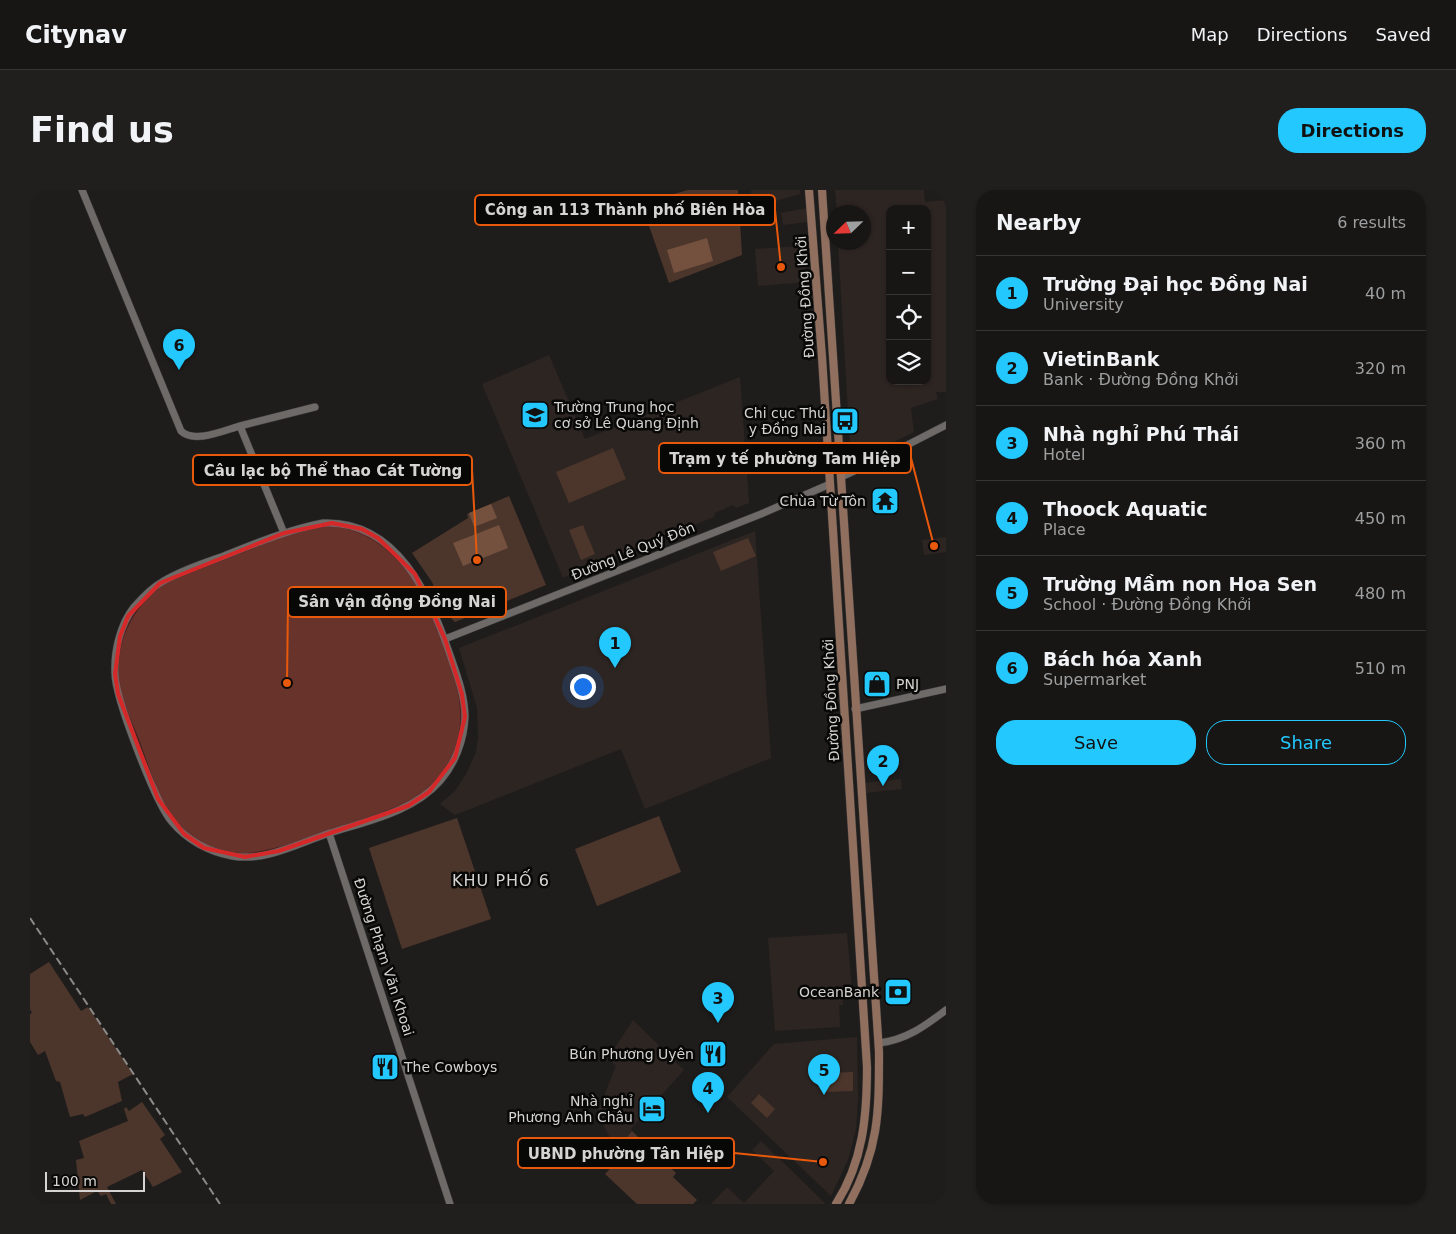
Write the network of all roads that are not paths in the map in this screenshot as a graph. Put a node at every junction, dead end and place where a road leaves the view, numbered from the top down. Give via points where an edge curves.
1 (82, 190) edge
2 (809, 190) edge
3 (822, 190) edge
4 (315, 407) dead end
5 (946, 425) edge
6 (240, 426) junction
7 (840, 477) junction
8 (830, 484) junction
9 (284, 533) junction
10 (445, 639) junction
11 (946, 689) edge
12 (855, 709) junction
13 (845, 711) junction
14 (330, 833) junction
15 (946, 1010) edge
16 (878, 1032) junction
17 (865, 1033) junction
18 (879, 1043) junction
19 (866, 1044) junction
20 (450, 1204) edge
21 (836, 1204) edge
22 (849, 1204) edge

1 - 6 street via 181,431 188,436 197,436
2 - 8 main road, Đường Đồng Khởi
3 - 7 main road, Đường Đồng Khởi
4 - 6 street
5 - 7 street
6 - 9 street
7 - 8 main road
7 - 12 main road, Đường Đồng Khởi
8 - 10 street, Đường Lê Quý Đôn
8 - 13 main road, Đường Đồng Khởi
9 - 10 street via 332,523 362,529 378,538 396,552 415,574
9 - 14 street via 178,573 146,594 133,609 120,636 115,674 118,694 168,817 204,848 231,856 261,856
10 - 14 street via 462,694 465,717 451,766 429,792 408,806
11 - 12 street
12 - 13 main road
12 - 16 main road, Đường Đồng Khởi
13 - 17 main road, Đường Đồng Khởi
14 - 20 street, Đường Phạm Văn Khoai
15 - 18 street via 909,1035
16 - 17 main road
16 - 18 main road, Đường Đồng Khởi
17 - 19 main road, Đường Đồng Khởi
18 - 19 main road
18 - 22 main road, Đường Đồng Khởi via 880,1095 876,1133 864,1175
19 - 21 main road, Đường Đồng Khởi via 863,1136 852,1174

